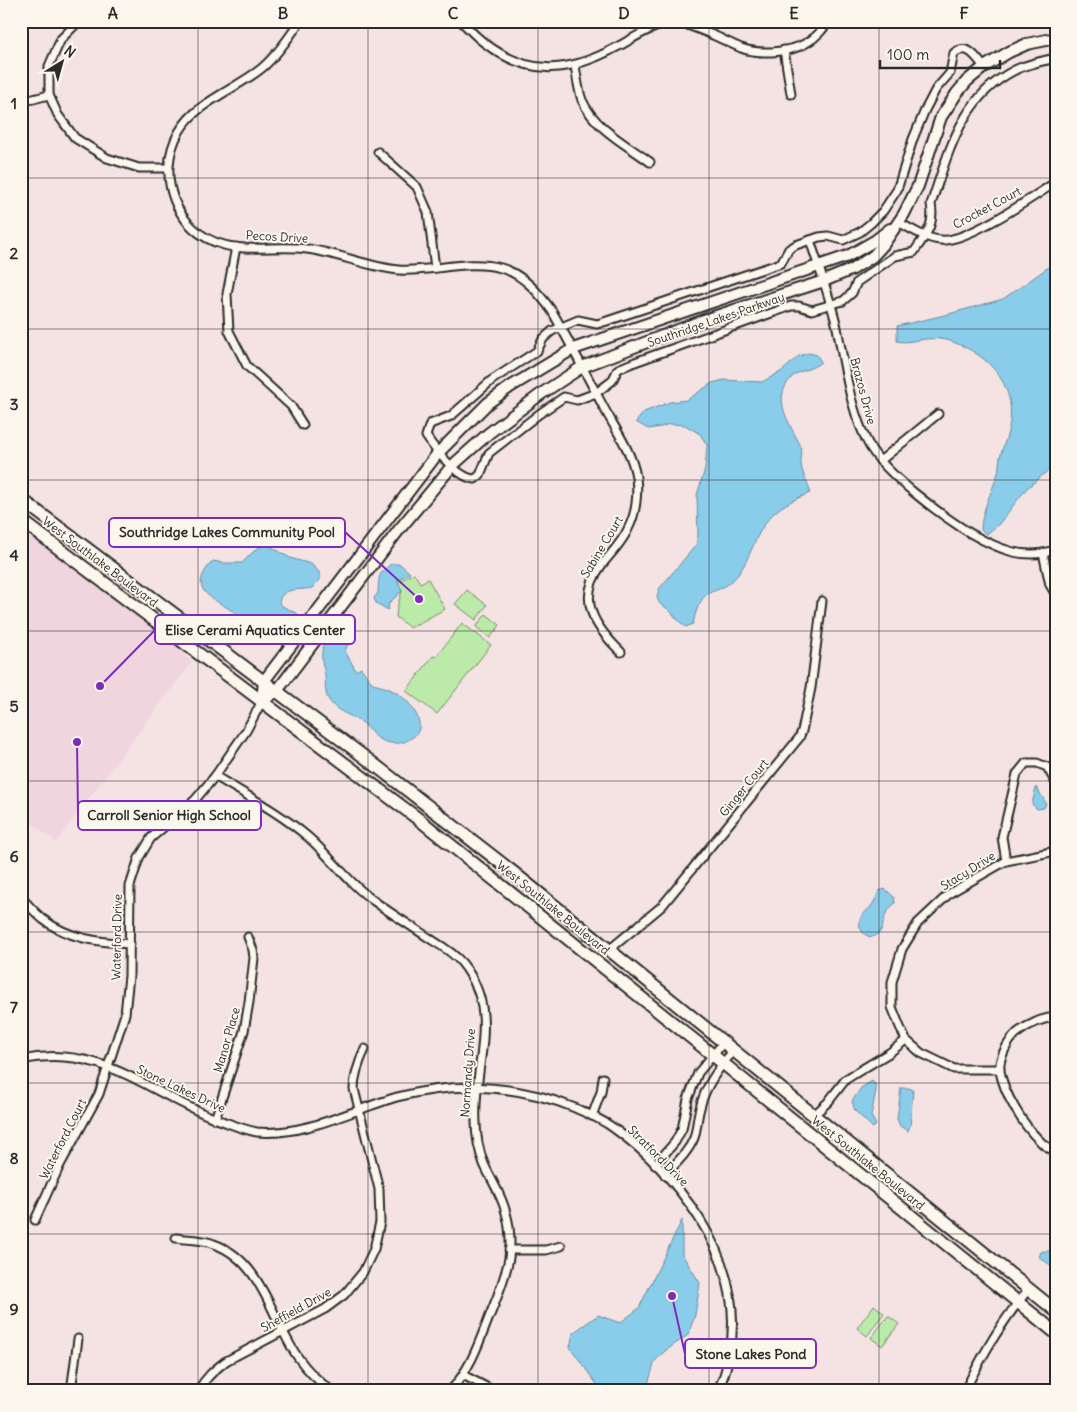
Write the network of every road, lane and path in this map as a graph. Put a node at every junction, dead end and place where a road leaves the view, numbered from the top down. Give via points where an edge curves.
1 (79, 21) edge
2 (300, 21) edge
3 (461, 21) edge
4 (829, 21) edge
5 (691, 23) edge
6 (1056, 38) edge
7 (784, 50) junction
8 (1056, 58) edge
9 (575, 66) junction
10 (984, 67) junction
11 (792, 94) dead end
12 (50, 95) junction
13 (21, 102) edge
14 (378, 152) dead end
15 (650, 162) dead end
16 (168, 168) junction
17 (1056, 182) edge
18 (898, 222) junction
19 (926, 236) junction
20 (810, 240) junction
21 (236, 246) junction
22 (819, 266) junction
23 (435, 268) junction
24 (824, 281) junction
25 (831, 305) junction
26 (561, 326) junction
27 (573, 349) junction
28 (582, 367) junction
29 (596, 393) junction
30 (938, 414) dead end
31 (303, 425) dead end
32 (438, 453) junction
33 (880, 461) junction
34 (452, 466) junction
35 (21, 499) edge
36 (21, 520) edge
37 (1056, 549) edge
38 (1043, 553) junction
39 (1056, 595) edge
40 (822, 601) dead end
41 (621, 652) dead end
42 (264, 681) junction
43 (277, 691) junction
44 (262, 701) junction
45 (215, 776) junction
46 (1056, 783) edge
47 (1056, 851) edge
48 (1006, 861) junction
49 (21, 898) edge
50 (248, 937) dead end
51 (130, 944) junction
52 (609, 950) junction
53 (1056, 1018) edge
54 (906, 1040) junction
55 (723, 1042) junction
56 (365, 1049) dead end
57 (733, 1051) junction
58 (712, 1054) junction
59 (21, 1060) edge
60 (723, 1063) junction
61 (108, 1067) junction
62 (1000, 1070) junction
63 (603, 1078) dead end
64 (478, 1087) junction
65 (359, 1110) junction
66 (814, 1115) junction
67 (592, 1116) junction
68 (214, 1118) junction
69 (1056, 1152) edge
70 (655, 1165) junction
71 (665, 1175) junction
72 (35, 1220) dead end
73 (176, 1238) dead end
74 (561, 1246) dead end
75 (509, 1250) junction
76 (1029, 1289) junction
77 (1017, 1302) junction
78 (1056, 1311) edge
79 (283, 1330) junction
80 (1056, 1333) edge
81 (78, 1339) dead end
82 (463, 1375) junction
83 (72, 1391) edge
84 (198, 1391) edge
85 (332, 1391) edge
86 (450, 1391) edge
87 (494, 1391) edge
88 (718, 1391) edge
89 (963, 1391) edge

1 - 12 street via 61,39 49,66
2 - 16 street, Pecos Drive via 262,68 190,117 173,144
3 - 9 street via 484,43 511,60 550,68
4 - 7 street via 807,43
5 - 7 street via 742,48 762,52
5 - 9 street via 661,26
6 - 10 street, Southridge Lakes Parkway via 1027,44
7 - 11 street
8 - 19 street, Southridge Lakes Parkway via 1016,69 996,81 968,111 956,132 931,204 932,224
9 - 15 street via 582,98 594,118
10 - 18 street, Southridge Lakes Parkway via 957,92 941,117 918,186
10 - 20 street, Southridge Lakes Parkway via 967,49 954,53 950,72 924,110 897,190 872,223 843,240 828,236
12 - 13 street
12 - 16 street via 58,115 75,138 107,158 140,168
14 - 23 street via 417,187 428,212
16 - 21 street, Pecos Drive via 169,186 179,210 191,226 215,242
17 - 19 street, Crocket Court via 963,236 942,240
18 - 19 street, Crocket Court
18 - 22 street, Southridge Lakes Parkway via 876,240 848,256
18 - 24 street, Southridge Lakes Parkway via 873,256
19 - 25 street, Southridge Lakes Parkway via 914,252 895,256 857,282 848,298
20 - 22 street, Brazos Drive
20 - 26 street, Southridge Lakes Parkway via 789,248 781,263 597,324 578,320
21 - 23 street, Pecos Drive via 305,248 398,270
21 - 31 street via 227,294 229,330 247,366 292,406
22 - 24 street, Brazos Drive
22 - 27 street, Southridge Lakes Parkway
23 - 26 street, Pecos Drive via 475,265 510,271 542,298
24 - 25 street, Brazos Drive
24 - 28 street, Southridge Lakes Parkway via 704,320
25 - 29 street, Southridge Lakes Parkway via 812,310 791,306 634,362 618,369 612,381
25 - 33 street, Brazos Drive via 857,417
26 - 27 street, Pecos Drive
26 - 32 street, Southridge Lakes Parkway via 546,334 537,351 492,380 451,416 430,424 426,436
27 - 28 street, Pecos Drive
27 - 32 street, Southridge Lakes Parkway via 488,403
28 - 29 street, Sabine Court
28 - 34 street, Southridge Lakes Parkway via 489,433
29 - 34 street, Southridge Lakes Parkway via 582,400 564,397 539,414 489,452 480,475 475,479 460,474
29 - 41 street, Sabine Court via 627,449 636,476 636,509 629,527 600,568 590,592 594,619 603,634
30 - 33 street
32 - 34 street, Southridge Lakes Parkway
32 - 42 street, Southridge Lakes Parkway
33 - 38 street, Brazos Drive via 914,492 994,547 1014,553
34 - 43 street, Southridge Lakes Parkway via 398,531
35 - 42 main road, West Southlake Boulevard
36 - 44 main road, West Southlake Boulevard
37 - 38 street, Brazos Drive
38 - 39 street via 1050,585
40 - 52 street, Ginger Court via 811,688 799,738 662,906
42 - 43 main road, West Southlake Boulevard
42 - 44 street
43 - 44 street, Southridge Lakes Parkway
43 - 52 main road, West Southlake Boulevard
44 - 45 street, Waterford Drive
44 - 58 main road, West Southlake Boulevard via 437,834
45 - 51 street, Waterford Drive via 195,800 152,838 139,858 128,903
45 - 64 street, Normandy Drive via 307,836 372,900 461,962 476,983 484,1012
46 - 48 street via 1047,767 1037,763 1026,763 1018,774 1002,837
47 - 48 street, Stacy Drive
48 - 54 street, Stacy Drive via 950,893 918,922 902,949 892,982 892,1007
49 - 51 street via 42,919 64,932 103,943
50 - 68 street, Manor Place via 254,958 244,1031
51 - 61 street, Waterford Drive via 125,1014
52 - 55 main road, West Southlake Boulevard
53 - 62 street via 1045,1018 1027,1025 1013,1036 1004,1052
54 - 62 street, Stacy Drive via 921,1053 954,1069
54 - 66 street via 846,1079
55 - 57 main road, West Southlake Boulevard
55 - 58 street
56 - 65 street, Sheffield Drive via 354,1081
57 - 60 street
57 - 66 main road, West Southlake Boulevard
58 - 60 main road, West Southlake Boulevard
58 - 70 street via 692,1086 682,1129
59 - 61 street, Stone Lakes Drive via 65,1056
60 - 71 street via 704,1095 694,1138
60 - 77 main road, West Southlake Boulevard
61 - 68 street, Stone Lakes Drive
61 - 72 street, Waterford Court via 99,1094 60,1165
62 - 69 street via 1015,1112 1040,1141
63 - 67 street
64 - 65 street, Stone Lakes Drive via 424,1090
64 - 67 street, Stratford Drive via 535,1094
64 - 75 street, Normandy Drive via 475,1112 479,1147 506,1210
65 - 68 street, Stone Lakes Drive via 294,1129 260,1132
65 - 79 street, Sheffield Drive via 380,1189 380,1222 374,1249 363,1272 344,1295 325,1309
66 - 76 main road, West Southlake Boulevard
67 - 70 street, Stratford Drive via 612,1126
70 - 71 street, Stratford Drive
71 - 88 street, Stratford Drive via 700,1220 716,1247 727,1277 732,1308 731,1347 726,1373
73 - 79 street via 214,1244 234,1254 250,1270
74 - 75 street via 546,1250
75 - 82 street, Normandy Drive via 502,1286
76 - 77 street
76 - 78 main road, West Southlake Boulevard
77 - 80 main road, West Southlake Boulevard
77 - 89 street via 990,1341
79 - 84 street, Sheffield Drive via 226,1361 202,1382
79 - 85 street via 297,1355
81 - 83 street
82 - 86 street, Normandy Drive
82 - 87 street

